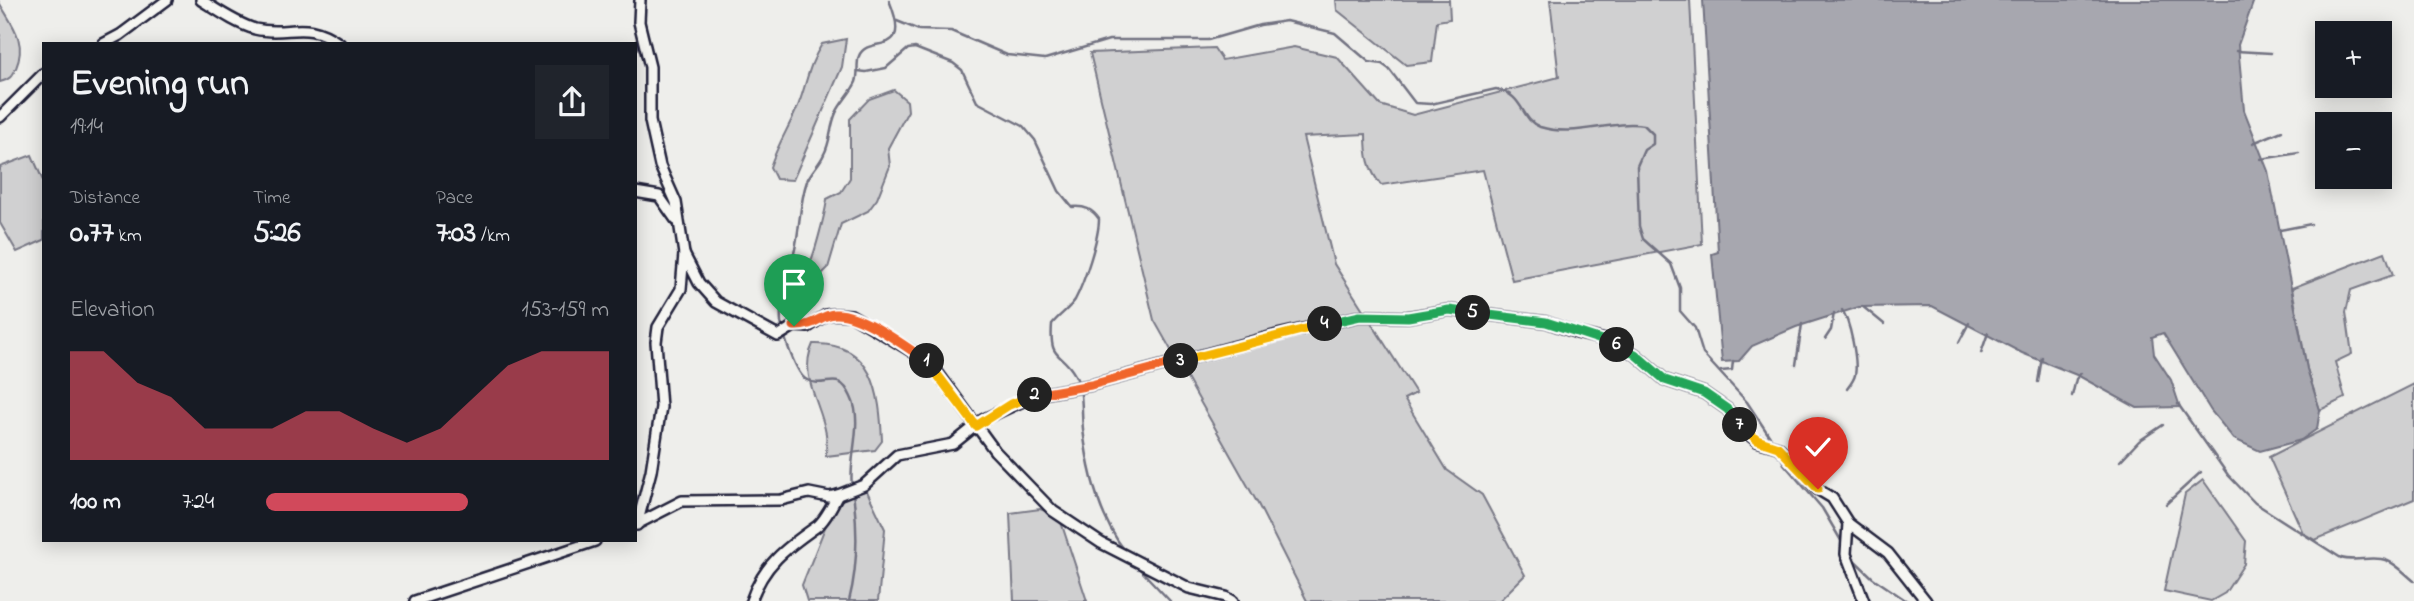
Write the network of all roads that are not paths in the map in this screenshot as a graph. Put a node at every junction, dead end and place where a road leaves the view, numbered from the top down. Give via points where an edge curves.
1 (167, 0) edge
2 (201, 0) edge
3 (640, 0) edge
4 (107, 42) edge
5 (337, 42) edge
6 (42, 75) edge
7 (0, 117) edge
8 (637, 192) edge
9 (679, 225) junction
10 (684, 254) junction
11 (976, 426) junction
12 (838, 495) junction
13 (637, 521) edge
14 (1848, 523) junction
15 (637, 524) edge
16 (592, 542) edge
17 (415, 601) edge
18 (751, 601) edge
19 (1233, 601) edge
20 (1864, 601) edge
21 (1926, 601) edge

1 - 4 street
2 - 5 street via 254,29 310,29
3 - 9 street via 639,22 650,67 650,121
6 - 7 street
8 - 9 street via 659,196
9 - 10 street
10 - 11 street via 699,283 716,302 778,336 794,326 808,327 835,314 851,315 870,326 926,360
10 - 13 street via 681,289 658,327 662,407
11 - 12 street via 953,444 898,455 864,485
11 - 14 street via 1009,405 1036,395 1091,385 1277,335 1360,316 1408,317 1449,310 1546,322 1635,354 1665,380 1704,393 1727,409 1757,440 1778,447 1832,498
11 - 19 street via 1053,511 1101,543 1189,588
12 - 15 street via 682,500
12 - 18 street via 818,526 789,544 769,565
14 - 20 street via 1846,554
14 - 21 street via 1888,552
16 - 17 street

